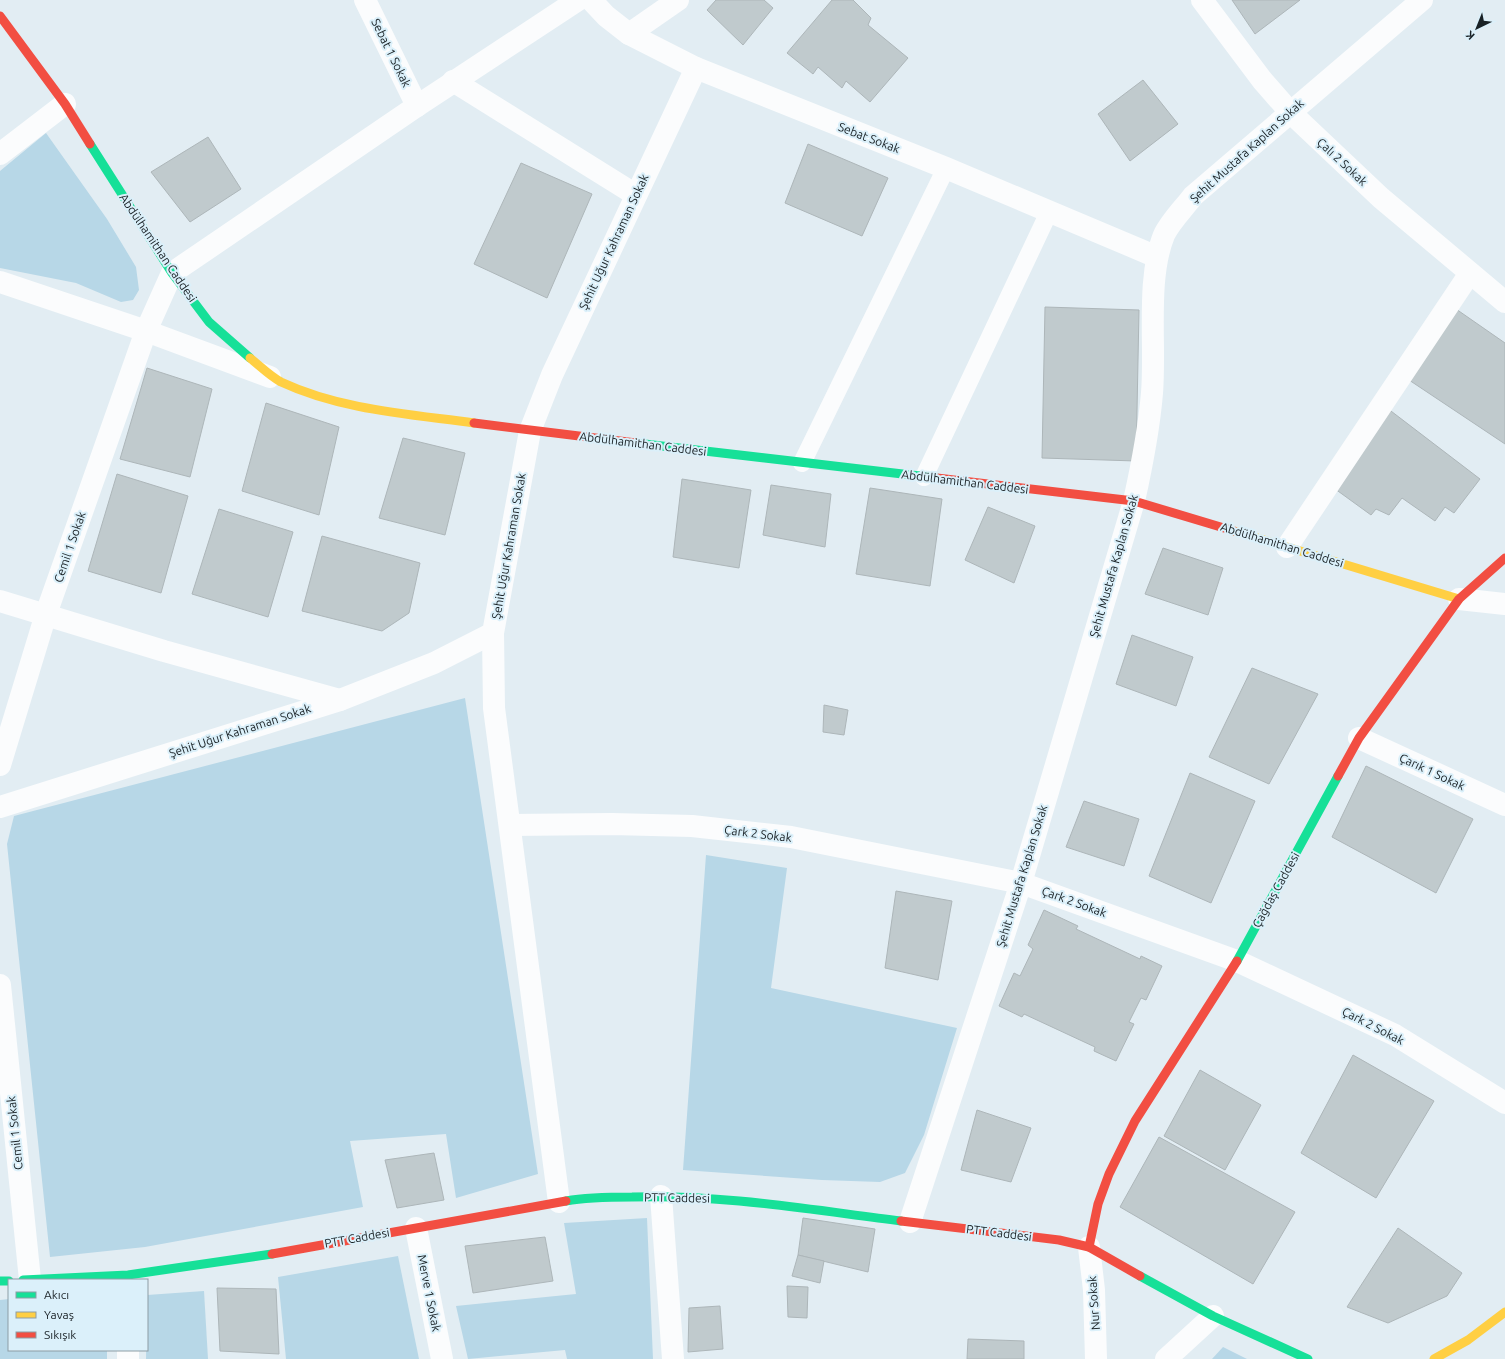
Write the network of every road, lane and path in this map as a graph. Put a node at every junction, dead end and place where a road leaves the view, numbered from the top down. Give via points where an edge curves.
1 (365, 0) edge
2 (578, 0) edge
3 (591, 0) edge
4 (678, 0) edge
5 (1202, 0) edge
6 (1422, 0) edge
7 (0, 16) edge
8 (629, 34) junction
9 (696, 68) junction
10 (453, 81) junction
11 (65, 104) junction
12 (416, 106) junction
13 (1290, 112) junction
14 (0, 154) edge
15 (946, 168) junction
16 (636, 195) junction
17 (1049, 212) junction
18 (1157, 257) junction
19 (172, 273) junction
20 (1470, 273) junction
21 (0, 282) edge
22 (1505, 302) edge
23 (146, 330) junction
24 (280, 381) junction
25 (530, 431) junction
26 (802, 463) junction
27 (924, 477) junction
28 (1134, 501) junction
29 (1287, 547) junction
30 (1505, 558) edge
31 (1459, 599) junction
32 (0, 601) edge
33 (1505, 604) edge
34 (46, 614) junction
35 (493, 633) junction
36 (340, 700) junction
37 (1360, 738) junction
38 (0, 765) edge
39 (1505, 805) edge
40 (0, 807) edge
41 (510, 825) junction
42 (1021, 883) junction
43 (1237, 961) junction
44 (0, 985) edge
45 (1505, 1103) edge
46 (661, 1196) junction
47 (559, 1202) junction
48 (910, 1222) junction
49 (416, 1228) junction
50 (1089, 1248) junction
51 (128, 1277) edge
52 (30, 1279) edge
53 (63, 1279) edge
54 (1505, 1312) edge
55 (1214, 1316) junction
56 (442, 1359) edge
57 (673, 1359) edge
58 (1096, 1359) edge
59 (1166, 1359) edge
60 (1308, 1359) edge
61 (1434, 1359) edge

1 - 12 street, Sebat 1 Sokak
2 - 10 street
3 - 8 street, Sebat Sokak
4 - 8 street
5 - 13 street, Çalı 2 Sokak via 1262,80
6 - 13 street, Şehit Mustafa Kaplan Sokak
7 - 11 street, Abdülhamithan Caddesi
8 - 9 street, Sebat Sokak
9 - 15 street, Sebat Sokak
9 - 16 street, Şehit Uğur Kahraman Sokak
10 - 12 street
10 - 16 street
11 - 14 street
11 - 19 street, Abdülhamithan Caddesi
12 - 19 street
13 - 18 street, Şehit Mustafa Kaplan Sokak via 1193,196 1165,234
13 - 20 street, Çalı 2 Sokak via 1381,198
15 - 17 street, Sebat Sokak
15 - 26 lane
16 - 25 street, Şehit Uğur Kahraman Sokak via 552,375
17 - 18 street, Sebat Sokak
17 - 27 lane
18 - 28 street, Şehit Mustafa Kaplan Sokak via 1152,393 1144,454
19 - 23 street, Cemil 1 Sokak
19 - 24 street, Abdülhamithan Caddesi via 209,322 240,351
20 - 22 street, Çalı 2 Sokak
20 - 29 street
21 - 23 street
23 - 24 street
23 - 34 street, Cemil 1 Sokak
24 - 25 street, Abdülhamithan Caddesi via 324,398 384,410
25 - 26 street, Abdülhamithan Caddesi
25 - 35 street, Şehit Uğur Kahraman Sokak
26 - 27 street, Abdülhamithan Caddesi
27 - 28 street, Abdülhamithan Caddesi
28 - 29 street, Abdülhamithan Caddesi
28 - 42 street, Şehit Mustafa Kaplan Sokak
29 - 31 street, Abdülhamithan Caddesi
30 - 31 street, Çağdaş Caddesi
31 - 33 street
31 - 37 street, Çağdaş Caddesi
32 - 34 street
34 - 36 street
34 - 38 street, Cemil 1 Sokak
35 - 36 street, Şehit Uğur Kahraman Sokak via 434,663
35 - 41 street via 494,708
36 - 40 street, Şehit Uğur Kahraman Sokak
37 - 39 street, Çarık 1 Sokak
37 - 43 street, Çağdaş Caddesi
41 - 42 street, Çark 2 Sokak via 692,826 791,837
41 - 47 street
42 - 43 street, Çark 2 Sokak
42 - 48 street, Şehit Mustafa Kaplan Sokak
43 - 45 street, Çark 2 Sokak via 1395,1035
43 - 50 street, Çağdaş Caddesi via 1135,1121 1109,1174 1098,1204
44 - 52 street, Cemil 1 Sokak
46 - 47 street, PTT Caddesi via 584,1198
46 - 48 street, PTT Caddesi via 728,1200
46 - 57 street
47 - 49 street, PTT Caddesi
48 - 50 street, PTT Caddesi via 1059,1240
49 - 51 street, PTT Caddesi
49 - 56 street, Merve 1 Sokak
50 - 55 street, PTT Caddesi
50 - 58 street, Nur Sokak via 1094,1290
51 - 53 street, PTT Caddesi
54 - 61 street via 1468,1340
55 - 59 street
55 - 60 street, PTT Caddesi

